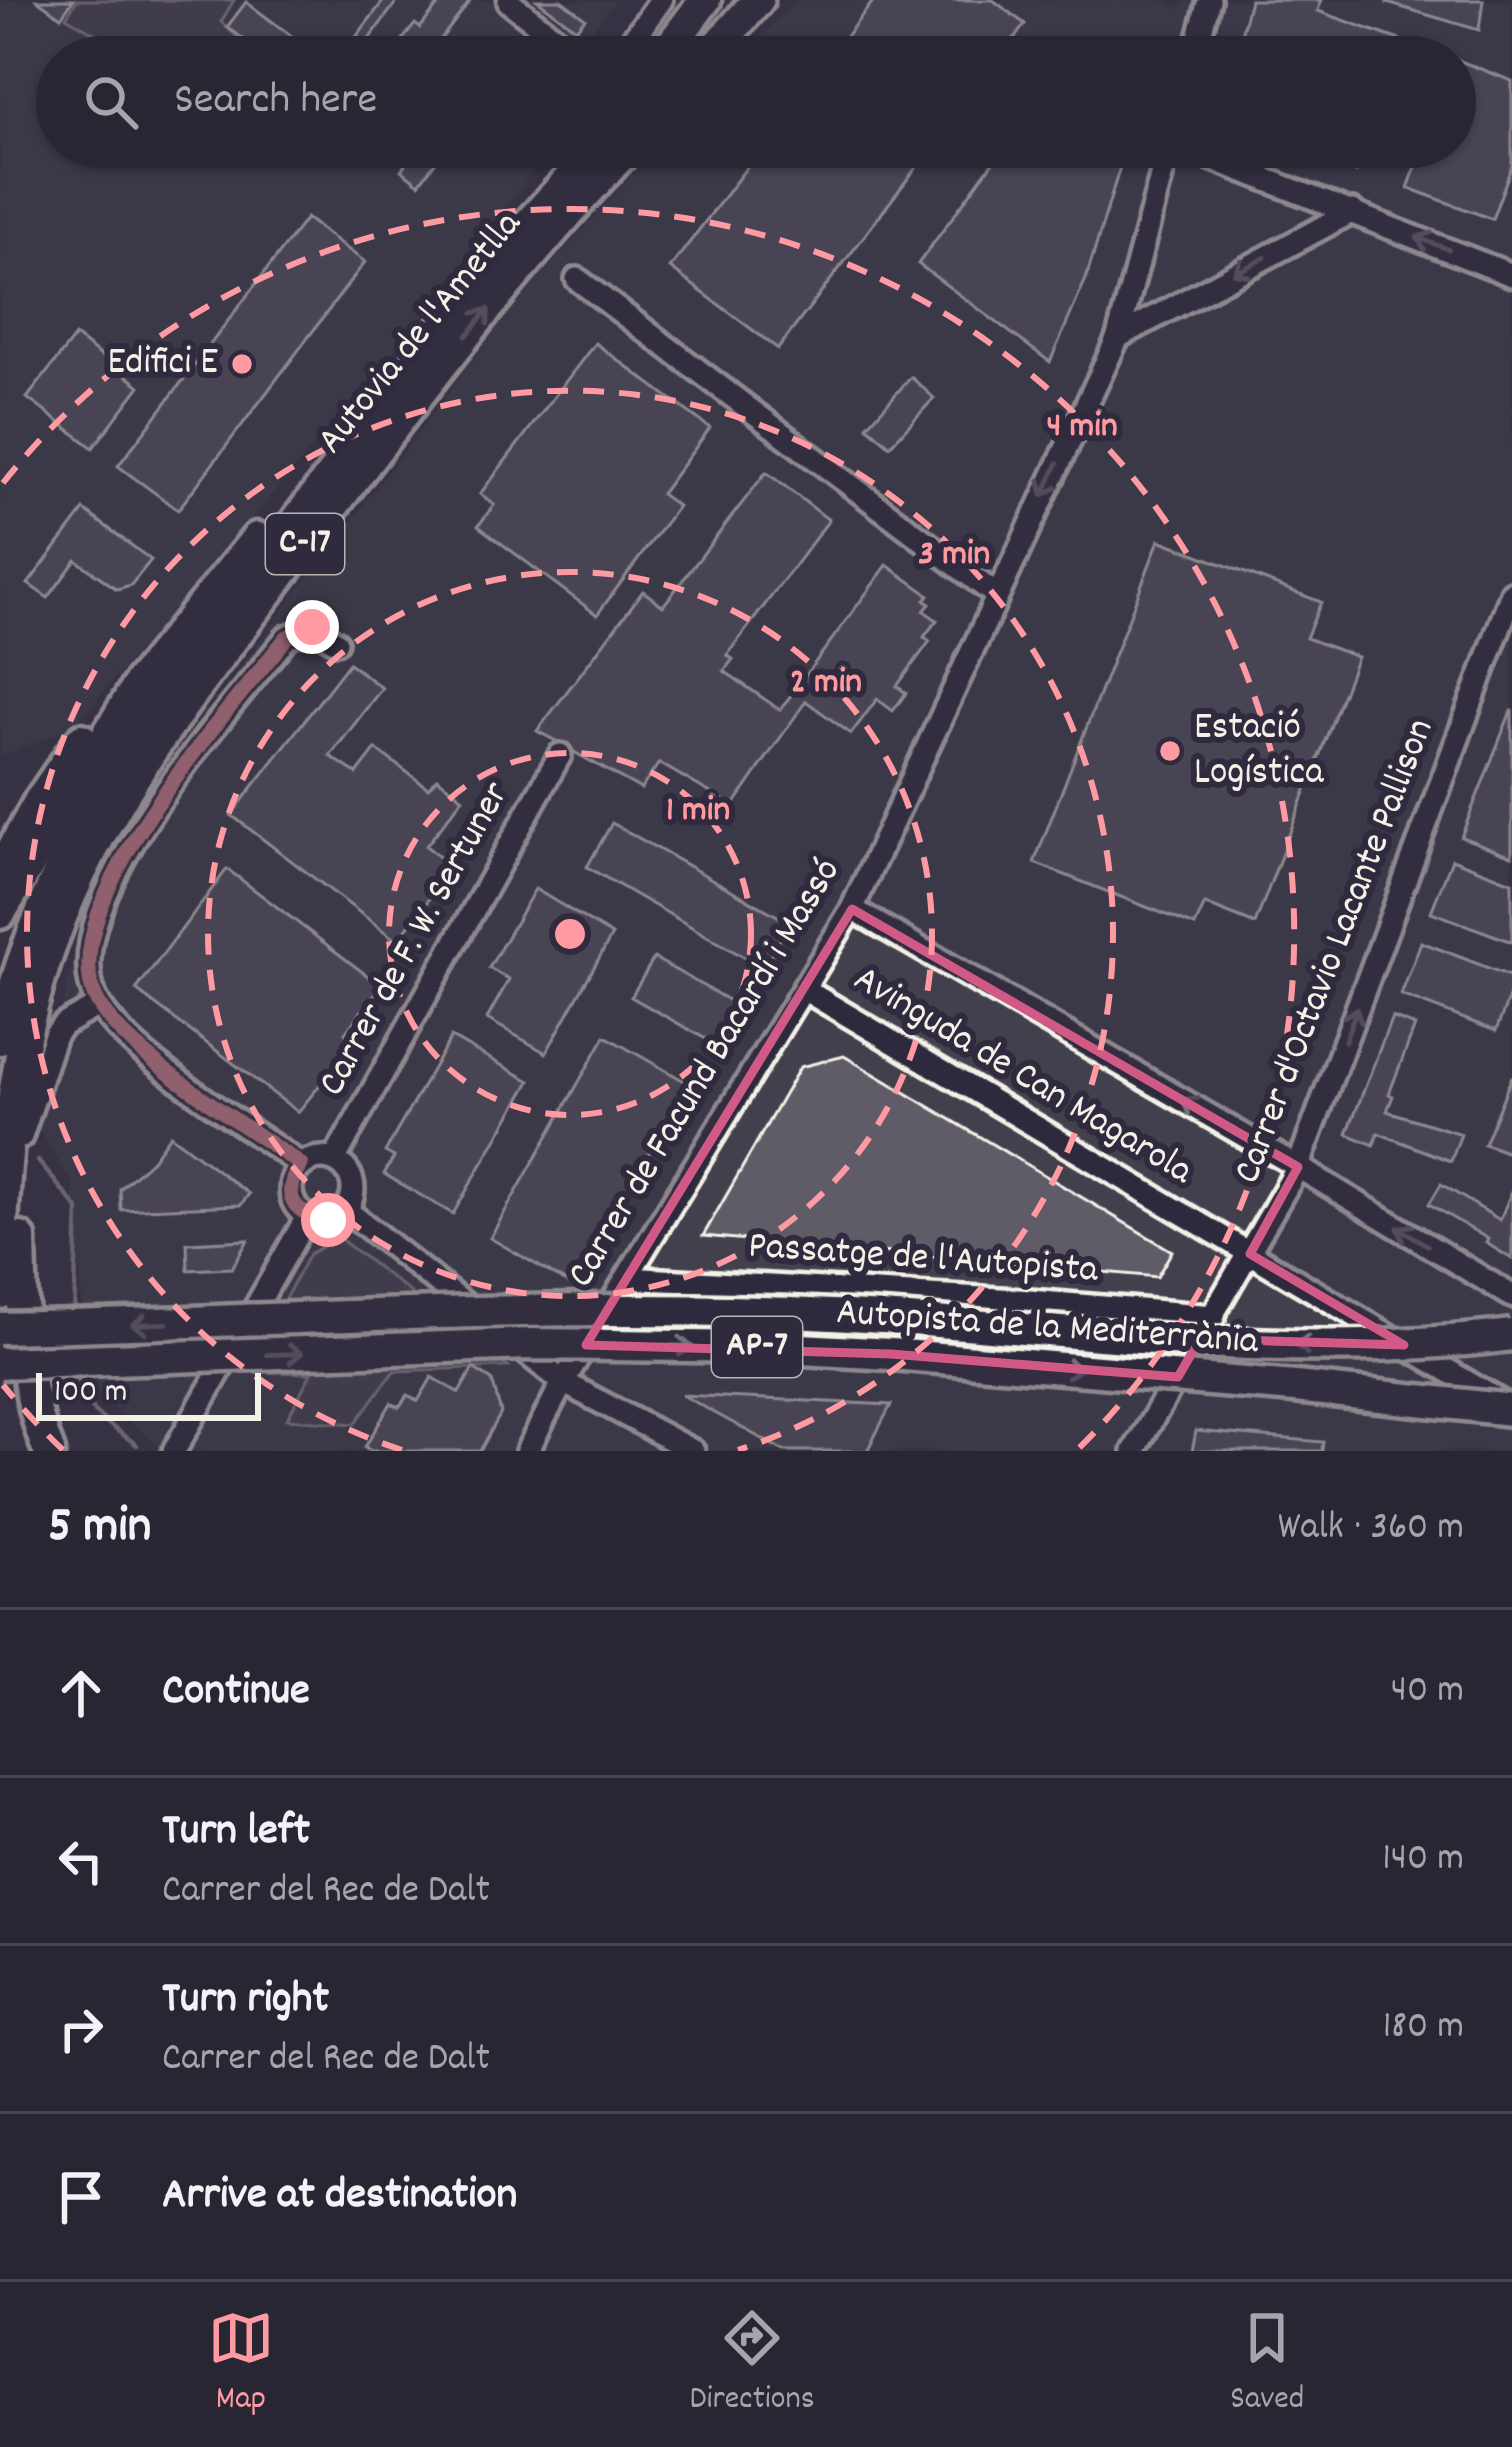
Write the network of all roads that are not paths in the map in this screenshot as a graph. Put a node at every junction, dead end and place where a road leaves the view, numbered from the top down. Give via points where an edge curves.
1 (661, 0) edge
2 (705, 0) edge
3 (734, 0) edge
4 (758, 0) edge
5 (777, 0) edge
6 (1209, 0) edge
7 (509, 2) edge
8 (553, 36) edge
9 (635, 36) edge
10 (678, 36) edge
11 (702, 36) edge
12 (726, 36) edge
13 (745, 36) edge
14 (1200, 36) edge
15 (579, 168) edge
16 (611, 168) edge
17 (1163, 168) edge
18 (1238, 168) edge
19 (1353, 211) junction
20 (486, 270) junction
21 (1512, 274) edge
22 (577, 279) dead end
23 (1118, 337) junction
24 (1512, 593) edge
25 (996, 595) junction
26 (171, 642) junction
27 (336, 642) dead end
28 (560, 755) dead end
29 (0, 872) edge
30 (852, 909) junction
31 (0, 913) edge
32 (55, 934) junction
33 (805, 990) junction
34 (98, 1005) junction
35 (0, 1039) edge
36 (22, 1138) junction
37 (334, 1160) junction
38 (301, 1165) junction
39 (1298, 1167) junction
40 (346, 1210) junction
41 (307, 1216) junction
42 (1250, 1254) junction
43 (627, 1278) junction
44 (0, 1293) edge
45 (1512, 1296) edge
46 (1214, 1316) junction
47 (0, 1328) edge
48 (1512, 1335) edge
49 (0, 1363) edge
50 (563, 1382) junction
51 (1512, 1409) edge
52 (44, 1444) edge
53 (174, 1451) edge
54 (527, 1451) edge
55 (693, 1451) edge
56 (1135, 1451) edge

1 - 9 street
2 - 10 highway
3 - 11 highway
4 - 12 highway
5 - 13 highway
6 - 14 street
7 - 8 street
15 - 20 highway, Autovia de l'Ametlla / C-17
32 -> 16 highway, Autovia de l'Ametlla / C-17 via 96,842 160,736 487,310
17 - 23 street, Carrer de Facund Bacardí i Massó
18 - 19 street
21 -> 19 street
19 -> 23 street
20 - 26 highway
20 - 35 highway, Autovia de l'Ametlla / C-17 via 106,780 35,925
22 - 25 street
23 -> 25 street, Carrer de Facund Bacardí i Massó
39 -> 24 street, Carrer d'Octavio Lacante Pallison
25 - 30 street, Carrer de Facund Bacardí i Massó
26 - 29 highway via 79,742
26 - 31 highway via 103,738
27 - 34 street via 312,627 287,637 156,803 98,910 89,956
28 - 37 street, Carrer de F. W. Sertuner
30 - 33 street, Carrer de Facund Bacardí i Massó
39 -> 30 street, Avinguda de Can Magarola
32 - 36 highway
32 - 44 highway, Autovia de l'Ametlla / C-17 via 10,1108
33 - 42 street, Avinguda de Can Magarola
33 - 43 street, Carrer de Facund Bacardí i Massó
34 - 36 street via 56,1035
34 - 38 street via 129,1042
36 - 52 highway via 22,1298
37 - 38 street
37 - 40 street via 352,1181
38 - 41 street via 290,1192
39 - 42 street, Carrer d'Octavio Lacante Pallison
45 -> 39 street, Avinguda de Can Magarola
40 - 41 street via 328,1220
40 - 50 street
41 - 53 street
42 - 46 street, Carrer d'Octavio Lacante Pallison
42 - 51 street, Avinguda de Can Magarola
43 - 46 street, Passatge de l'Autopista
43 - 50 street, Carrer de Facund Bacardí i Massó
46 - 56 street, Carrer d'Octavio Lacante Pallison
48 -> 47 highway, Autopista de la Mediterrània / AP-7, bridge via 1285,1345 909,1319 594,1309
49 -> 51 highway, Autopista de la Mediterrània / AP-7, bridge via 531,1345 765,1347
50 - 54 street, Carrer de Facund Bacardí i Massó
50 - 55 street

